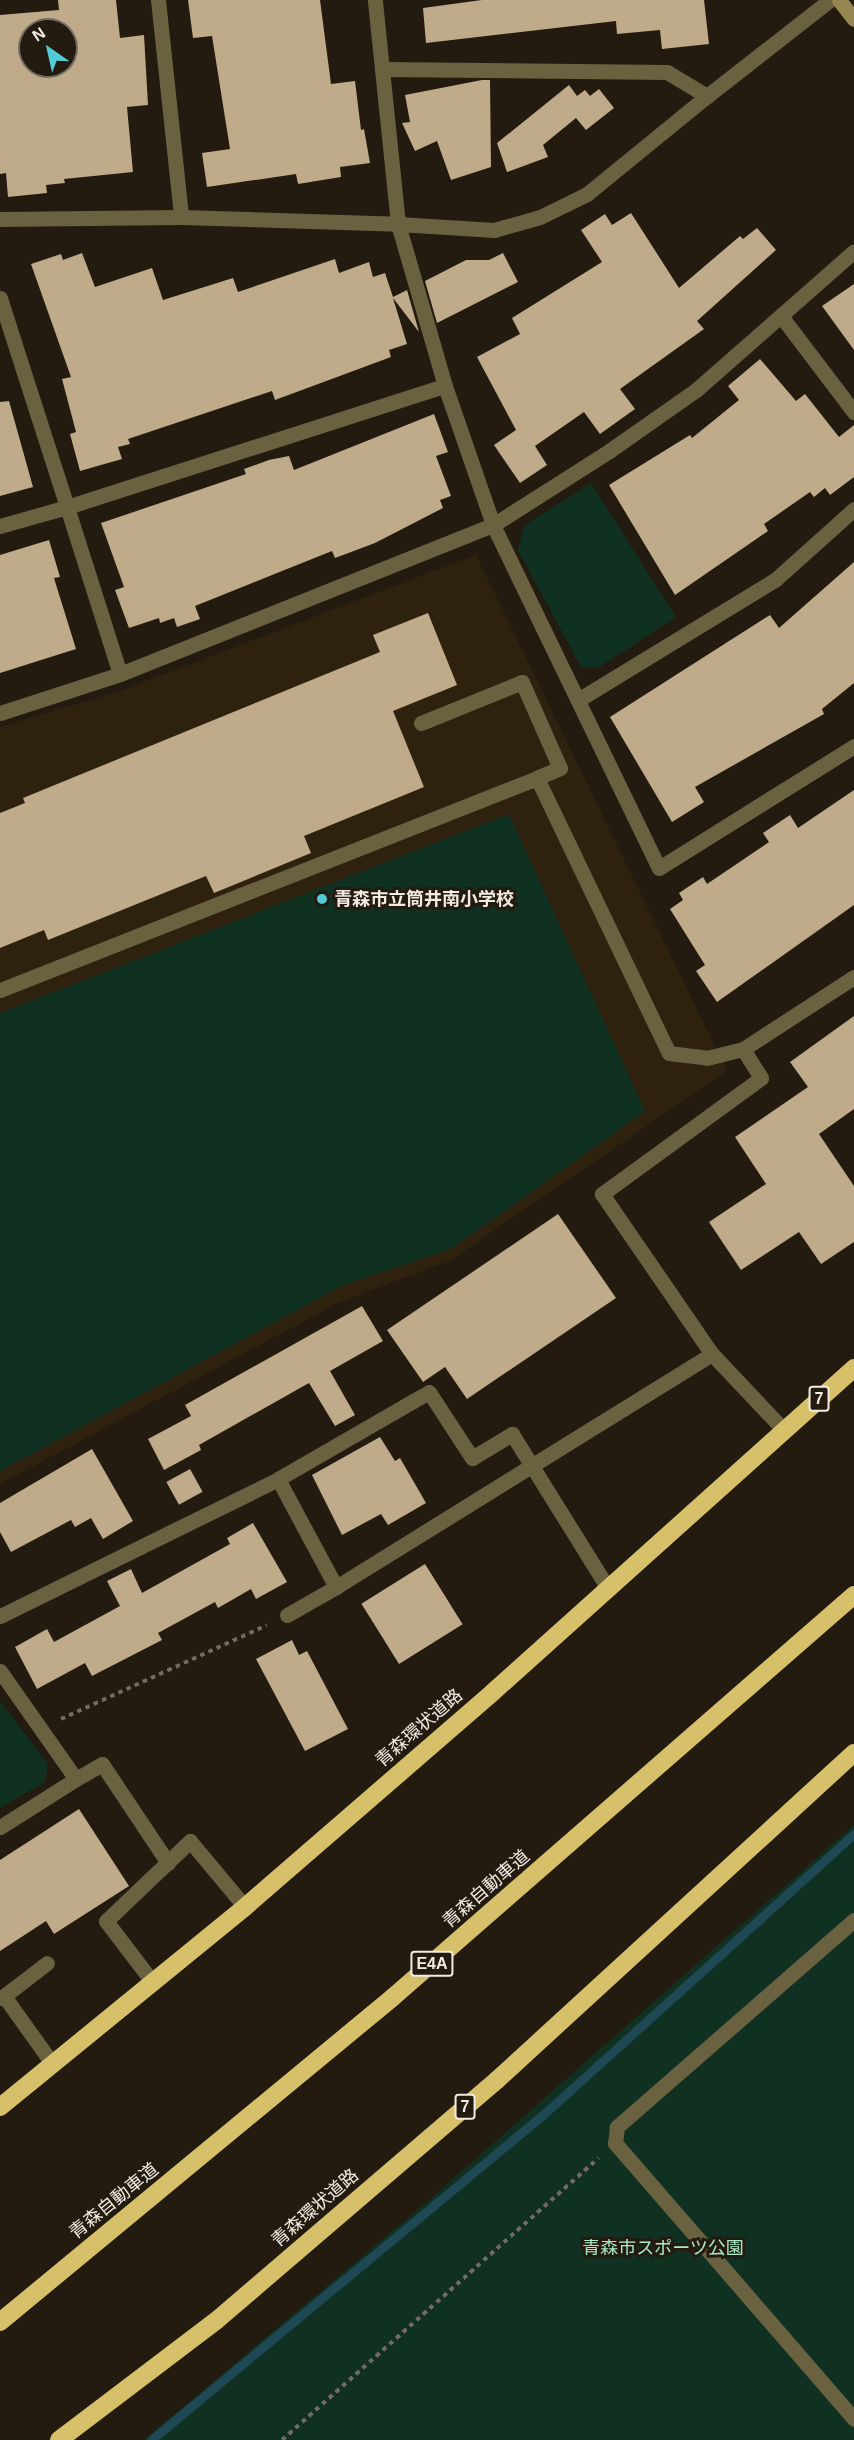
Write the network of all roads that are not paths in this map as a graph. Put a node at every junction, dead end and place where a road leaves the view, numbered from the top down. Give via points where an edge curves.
1 (158, 0) edge
2 (375, 0) edge
3 (830, 0) edge
4 (839, 0) edge
5 (854, 19) edge
6 (382, 69) junction
7 (707, 96) junction
8 (181, 217) junction
9 (0, 219) edge
10 (398, 224) junction
11 (854, 250) edge
12 (0, 298) edge
13 (781, 316) junction
14 (7, 345) edge
15 (445, 386) junction
16 (854, 412) edge
17 (68, 507) junction
18 (854, 509) edge
19 (494, 525) junction
20 (0, 526) edge
21 (120, 674) junction
22 (578, 700) junction
23 (0, 713) edge
24 (421, 723) dead end
25 (854, 746) edge
26 (537, 778) junction
27 (854, 977) edge
28 (0, 990) edge
29 (743, 1049) junction
30 (712, 1354) junction
31 (854, 1368) edge
32 (783, 1429) junction
33 (534, 1466) junction
34 (278, 1479) junction
35 (336, 1587) junction
36 (608, 1588) junction
37 (854, 1594) edge
38 (0, 1616) edge
39 (287, 1616) road end
40 (0, 1671) edge
41 (854, 1753) edge
42 (76, 1779) junction
43 (0, 1827) edge
44 (168, 1863) junction
45 (245, 1907) junction
46 (854, 1920) edge
47 (47, 1963) dead end
48 (151, 1980) junction
49 (2, 1997) edge
50 (51, 2062) junction
51 (0, 2107) edge
52 (0, 2322) edge
53 (854, 2419) edge
54 (59, 2440) edge

1 - 8 street
2 - 6 street
3 - 7 street
4 - 5 street
6 - 7 street via 668,72
6 - 10 street
7 - 10 street via 587,194 540,217 494,230
8 - 9 street
8 - 10 street
10 - 15 street
11 - 13 street
12 - 14 street
13 - 16 street
13 - 19 street via 696,390
14 - 17 street
15 - 17 street
15 - 19 street
17 - 20 street
17 - 21 street
18 - 22 street via 776,579
19 - 21 street
19 - 22 street
21 - 23 street
22 - 25 street via 659,868
24 - 26 street via 522,682 560,768
26 - 28 street
26 - 29 street via 669,1053 707,1058
27 - 29 street
29 - 30 street via 761,1078 602,1194
30 - 32 street
30 - 33 street
31 - 32 highway, 青森環状道路 / 7
32 - 36 highway, 青森環状道路 / 7
33 - 34 street via 512,1434 472,1458 429,1392
33 - 35 street
33 - 36 street
34 - 35 street
34 - 38 street
35 - 39 street
36 - 45 highway, 青森環状道路 / 7
37 - 52 highway, 青森自動車道 / E4A via 392,1998
40 - 42 street
41 - 54 highway, 青森環状道路 / 7 via 497,2080 217,2320
42 - 43 street
42 - 44 street via 102,1764
44 - 45 street via 190,1841
44 - 48 street via 106,1921
45 - 48 highway, 青森環状道路 / 7
46 - 53 street via 617,2127 615,2143
47 - 49 street
48 - 50 highway, 青森環状道路 / 7
49 - 50 street
50 - 51 highway, 青森環状道路 / 7

